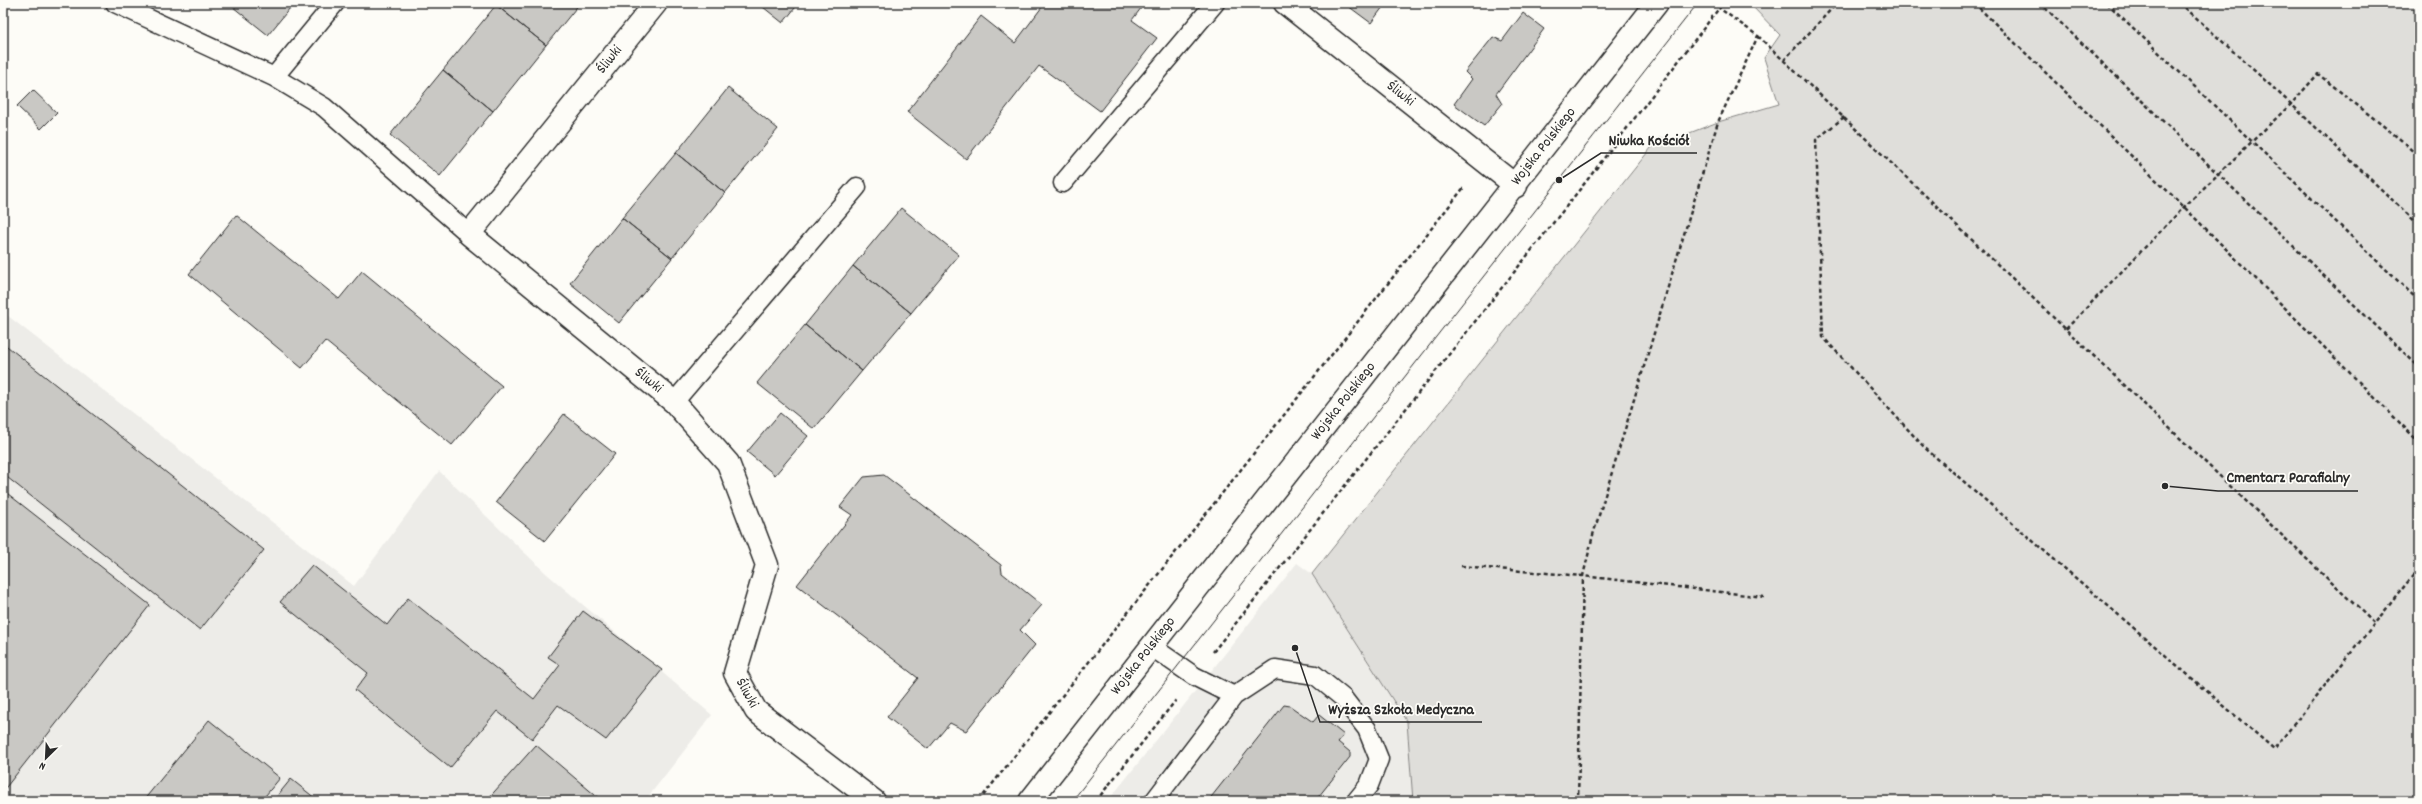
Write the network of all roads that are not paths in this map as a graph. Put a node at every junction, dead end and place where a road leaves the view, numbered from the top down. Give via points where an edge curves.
1 (115, 3) edge
2 (335, 3) edge
3 (656, 3) edge
4 (1215, 3) edge
5 (1285, 3) edge
6 (1657, 3) edge
7 (274, 77) junction
8 (1064, 183) dead end
9 (1516, 186) junction
10 (857, 187) dead end
11 (469, 234) junction
12 (674, 402) junction
13 (1152, 647) junction
14 (1234, 696) junction
15 (874, 801) edge
16 (1030, 801) edge
17 (1154, 801) edge
18 (1356, 801) edge

1 - 7 lane
2 - 7 lane
3 - 11 street, Śliwki
4 - 8 lane
5 - 9 street, Śliwki
6 - 9 street, Wojska Polskiego
7 - 11 lane via 324,107
9 - 13 street, Wojska Polskiego
10 - 12 lane
11 - 12 street, Śliwki
12 - 15 street, Śliwki via 728,463 767,565 735,673 756,711
13 - 14 lane via 1194,676
13 - 16 street, Wojska Polskiego
14 - 17 lane
14 - 18 lane via 1275,669 1315,675 1343,698 1367,729 1379,759 1369,785

